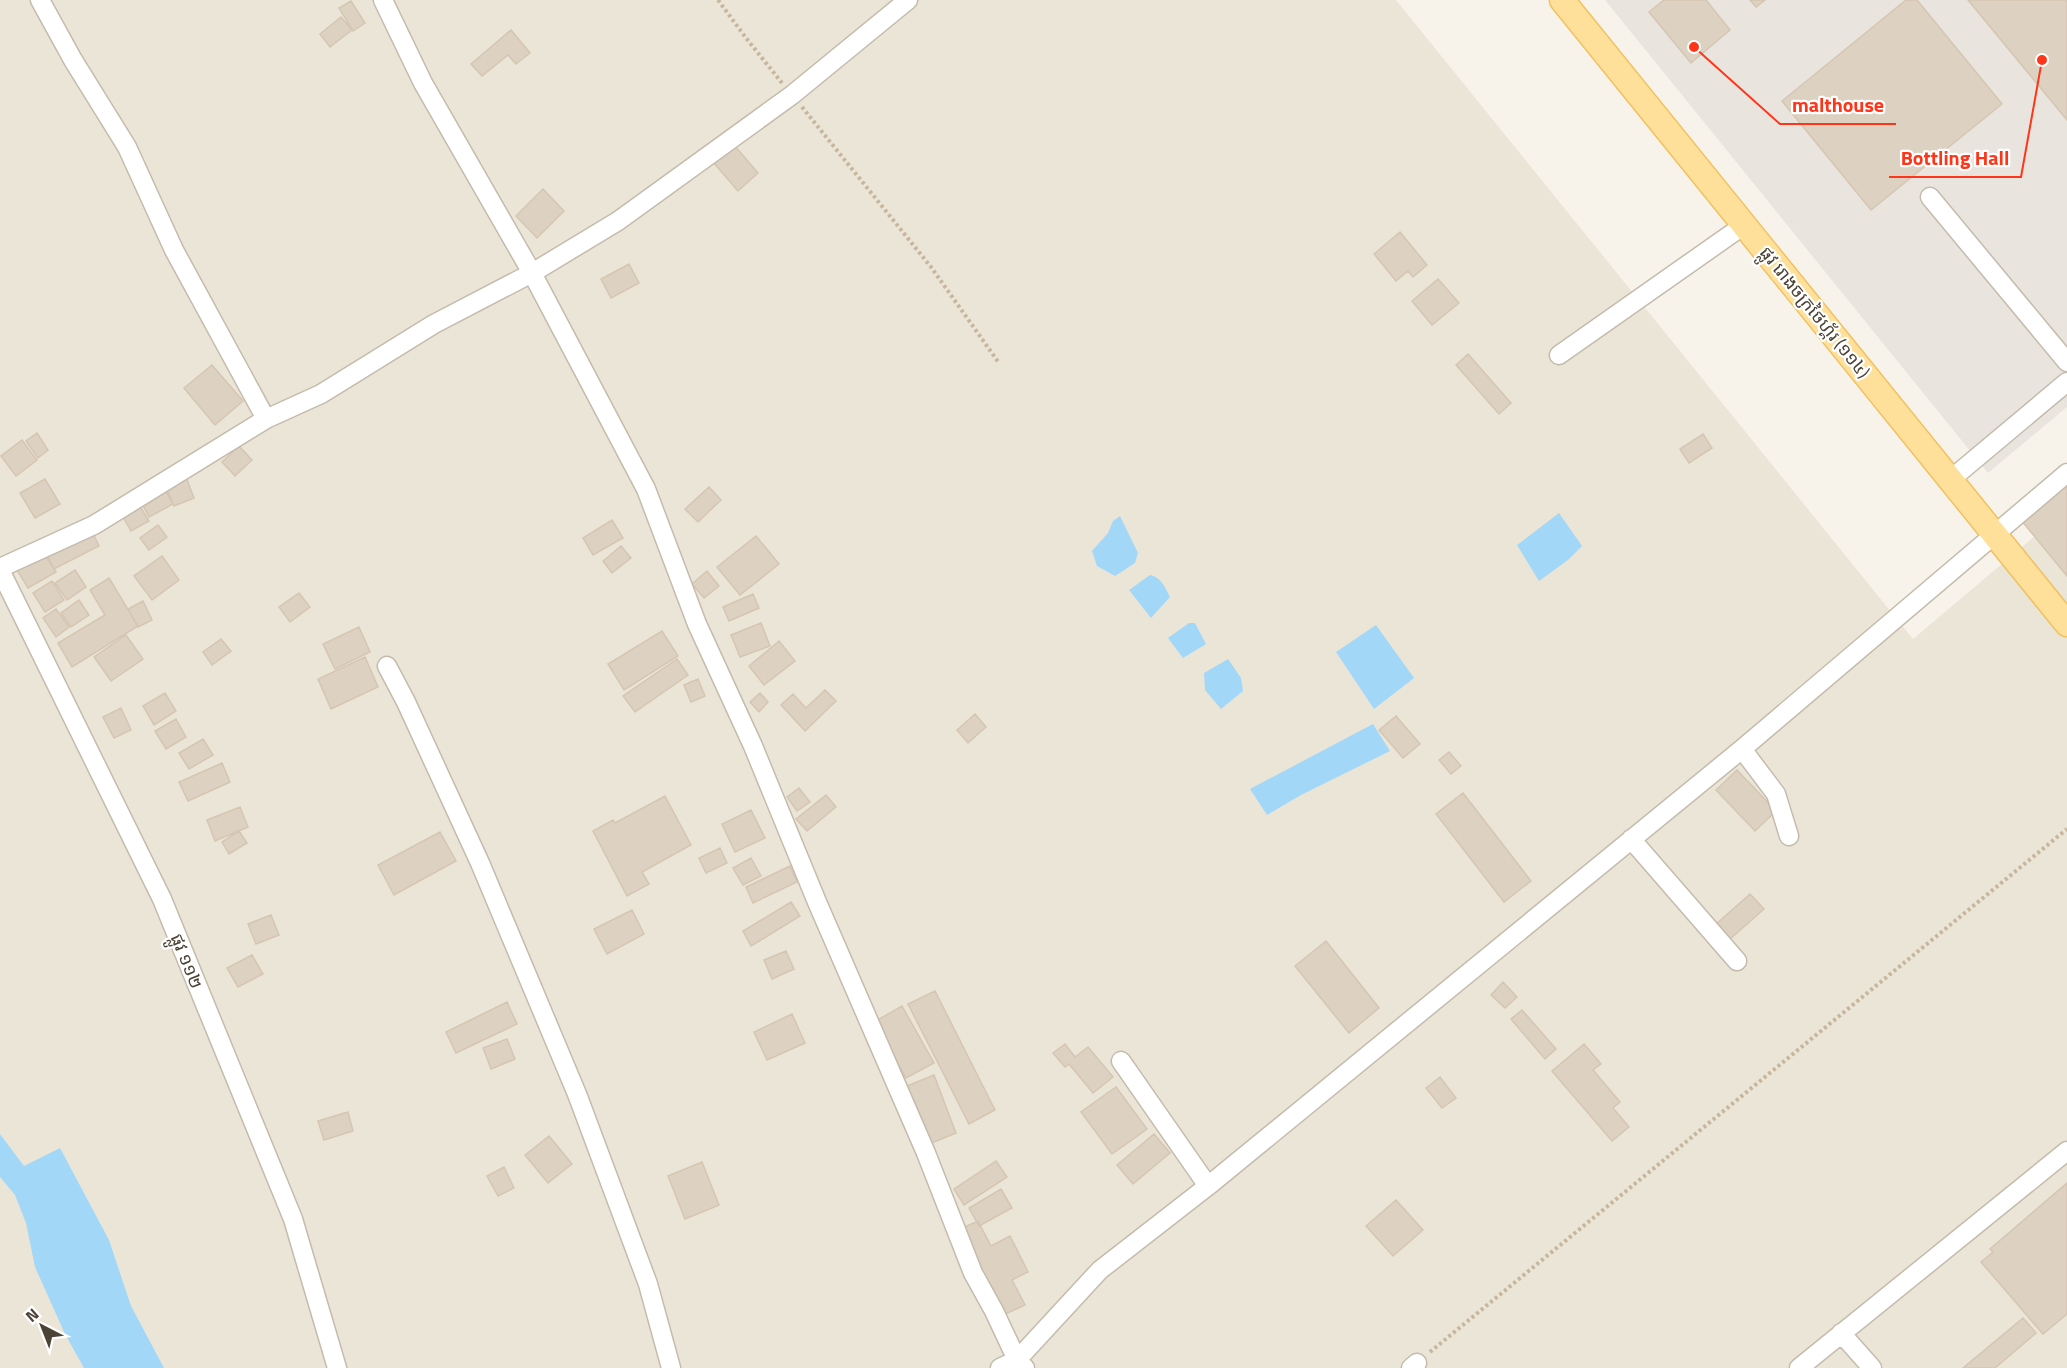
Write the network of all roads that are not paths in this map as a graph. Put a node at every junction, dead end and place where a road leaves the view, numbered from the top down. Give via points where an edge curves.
1 (40, 0) edge
2 (383, 0) edge
3 (908, 0) edge
4 (1564, 1) edge
5 (1930, 197) dead end
6 (1744, 225) junction
7 (532, 273) junction
8 (1558, 355) dead end
9 (2067, 362) edge
10 (2067, 382) edge
11 (266, 419) junction
12 (2067, 473) edge
13 (1950, 480) junction
14 (1994, 534) junction
15 (0, 569) edge
16 (5, 588) edge
17 (2067, 624) edge
18 (387, 666) dead end
19 (1742, 749) junction
20 (1790, 836) dead end
21 (1631, 839) junction
22 (1737, 961) dead end
23 (1121, 1061) dead end
24 (2067, 1152) edge
25 (1208, 1186) junction
26 (1841, 1332) junction
27 (1021, 1364) edge
28 (337, 1368) edge
29 (671, 1368) edge
30 (1000, 1368) edge
31 (1799, 1368) edge
32 (1872, 1368) edge

1 - 11 street via 127,147 174,250
2 - 7 street via 423,83
3 - 7 street via 792,95 618,221
4 - 6 main road, ផ្លូវ រោងចក្រថៃហ្គ័រ (១១៤)
5 - 9 street
6 - 8 street
6 - 13 main road, ផ្លូវ រោងចក្រថៃហ្គ័រ (១១៤)
7 - 11 street via 434,324 321,394
7 - 27 street via 646,489 697,624 926,1153 973,1274
10 - 13 street
11 - 15 street via 94,525
12 - 14 street
13 - 14 main road, ផ្លូវ រោងចក្រថៃហ្គ័រ (១១៤)
14 - 17 main road, ផ្លូវ រោងចក្រថៃហ្គ័រ (១១៤)
14 - 19 street
15 - 16 street, ផ្លូវ ១១២
16 - 28 street, ផ្លូវ ១១២ via 162,899 292,1219
18 - 29 street via 480,863 577,1094 648,1284
19 - 20 street via 1776,794
19 - 21 street
21 - 22 street
21 - 25 street
23 - 25 street
24 - 26 street
25 - 27 street via 1100,1270
26 - 31 street
26 - 32 street
27 - 30 street

